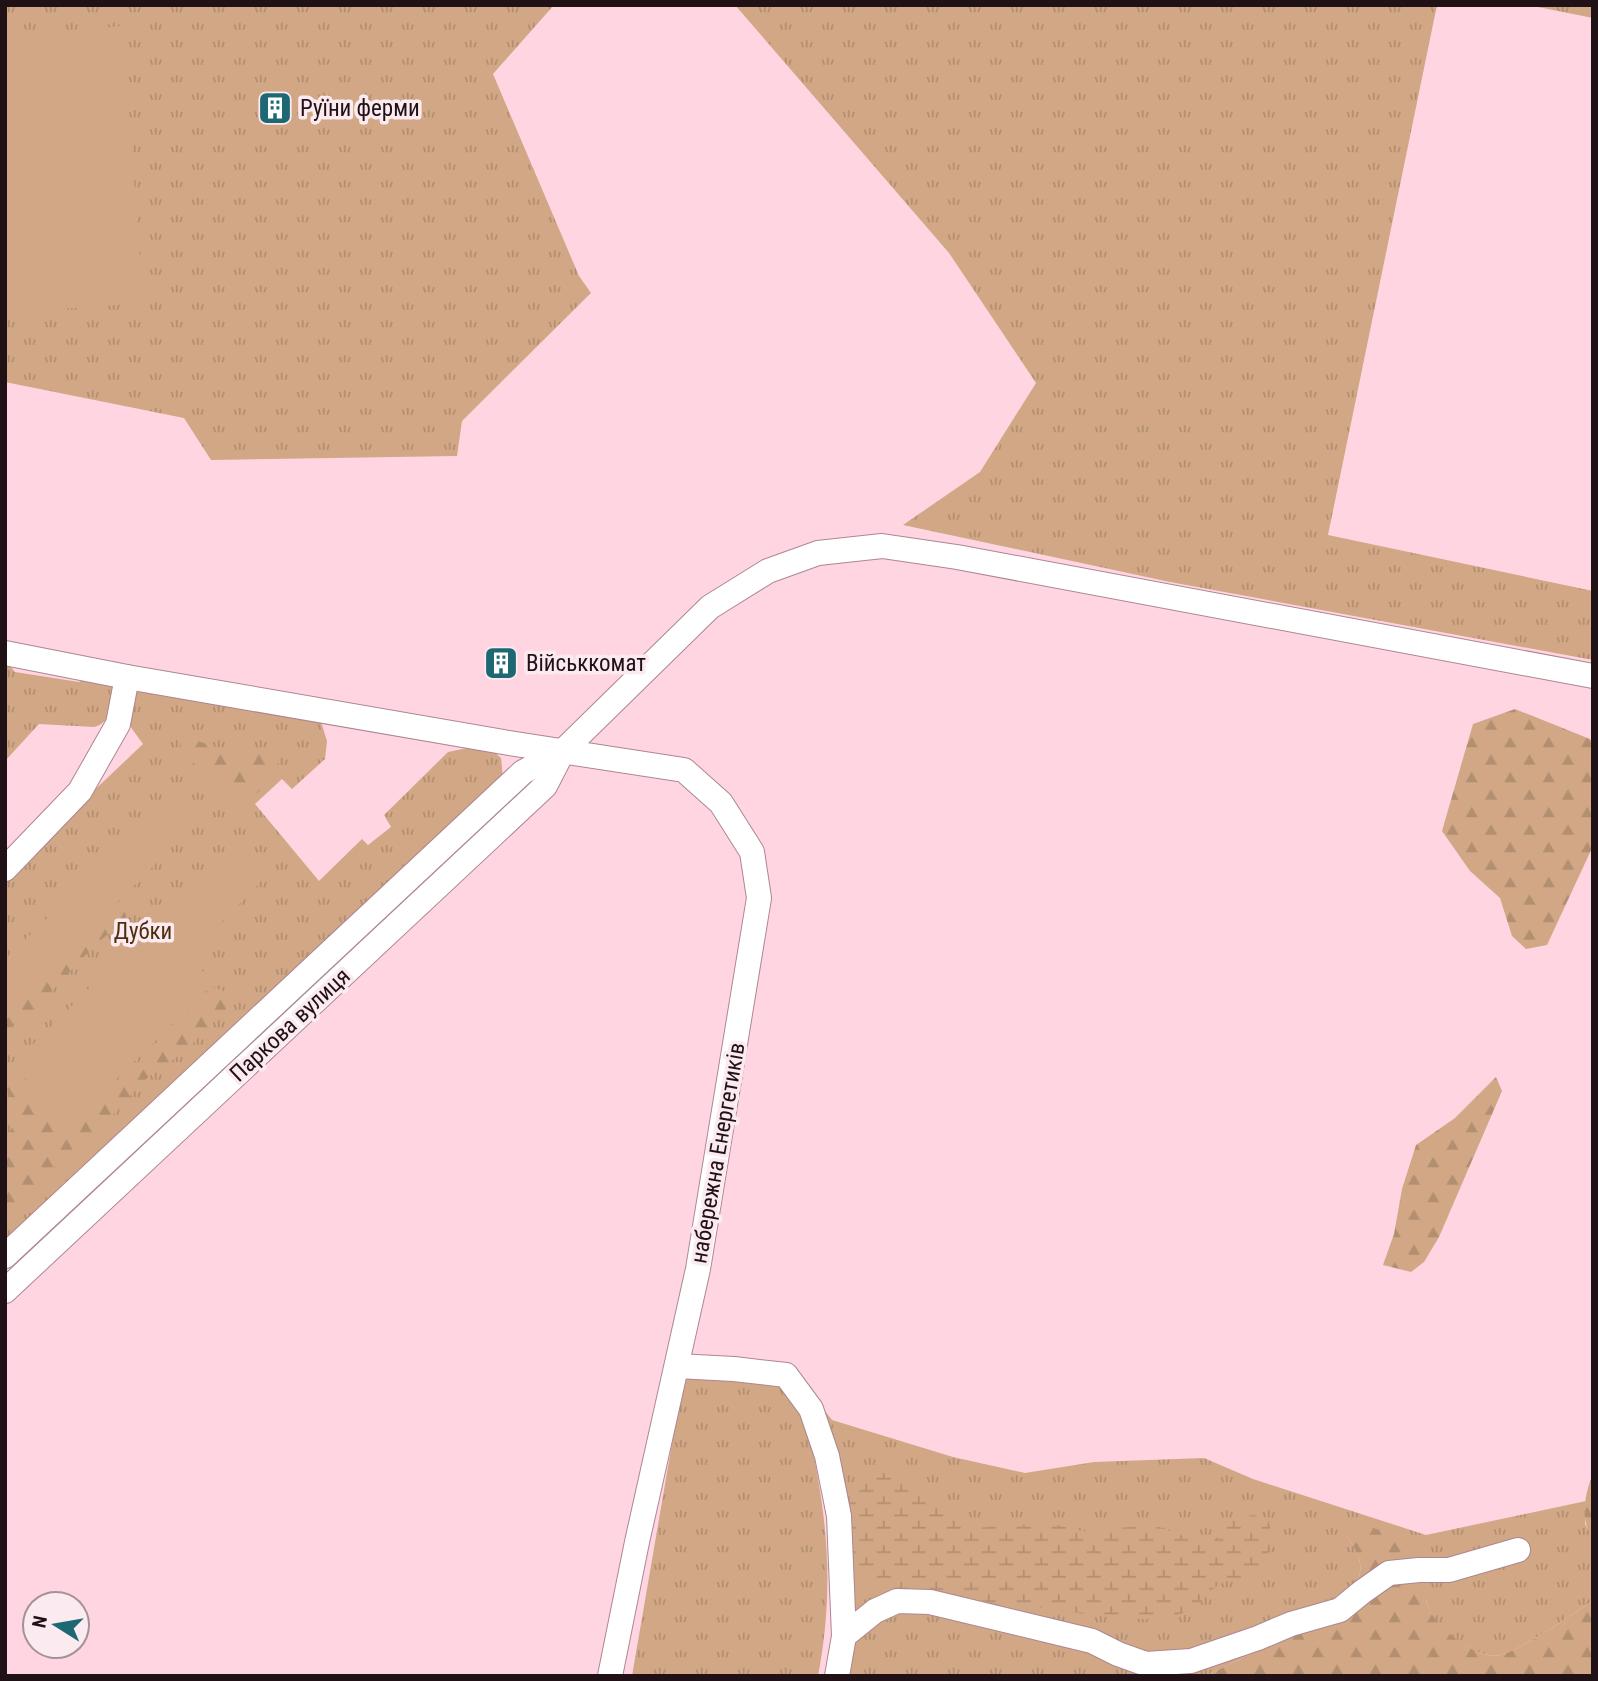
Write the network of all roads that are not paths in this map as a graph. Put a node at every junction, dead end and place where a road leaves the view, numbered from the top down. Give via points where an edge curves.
1 (5, 653) edge
2 (1593, 676) edge
3 (127, 677) junction
4 (563, 751) junction
5 (5, 869) edge
6 (5, 1256) edge
7 (5, 1291) edge
8 (677, 1366) junction
9 (1518, 1550) dead end
10 (844, 1636) junction
11 (610, 1676) edge
12 (837, 1676) edge

1 - 3 street
2 - 4 street via 882,546 818,553 768,571 710,607
3 - 4 street
3 - 5 street via 118,724 80,791
4 - 6 street, Паркова вулиця via 523,772
4 - 7 street, Паркова вулиця via 545,786
4 - 8 street, набережна Енергетиків via 684,770 721,803 752,852 760,898 709,1210
8 - 10 street via 786,1375 811,1409 827,1456 839,1516
8 - 11 street, набережна Енергетиків
9 - 10 street via 1449,1570 1390,1573 1340,1610 1191,1661 1146,1664 1092,1641 930,1602 897,1601 875,1611
10 - 12 street

